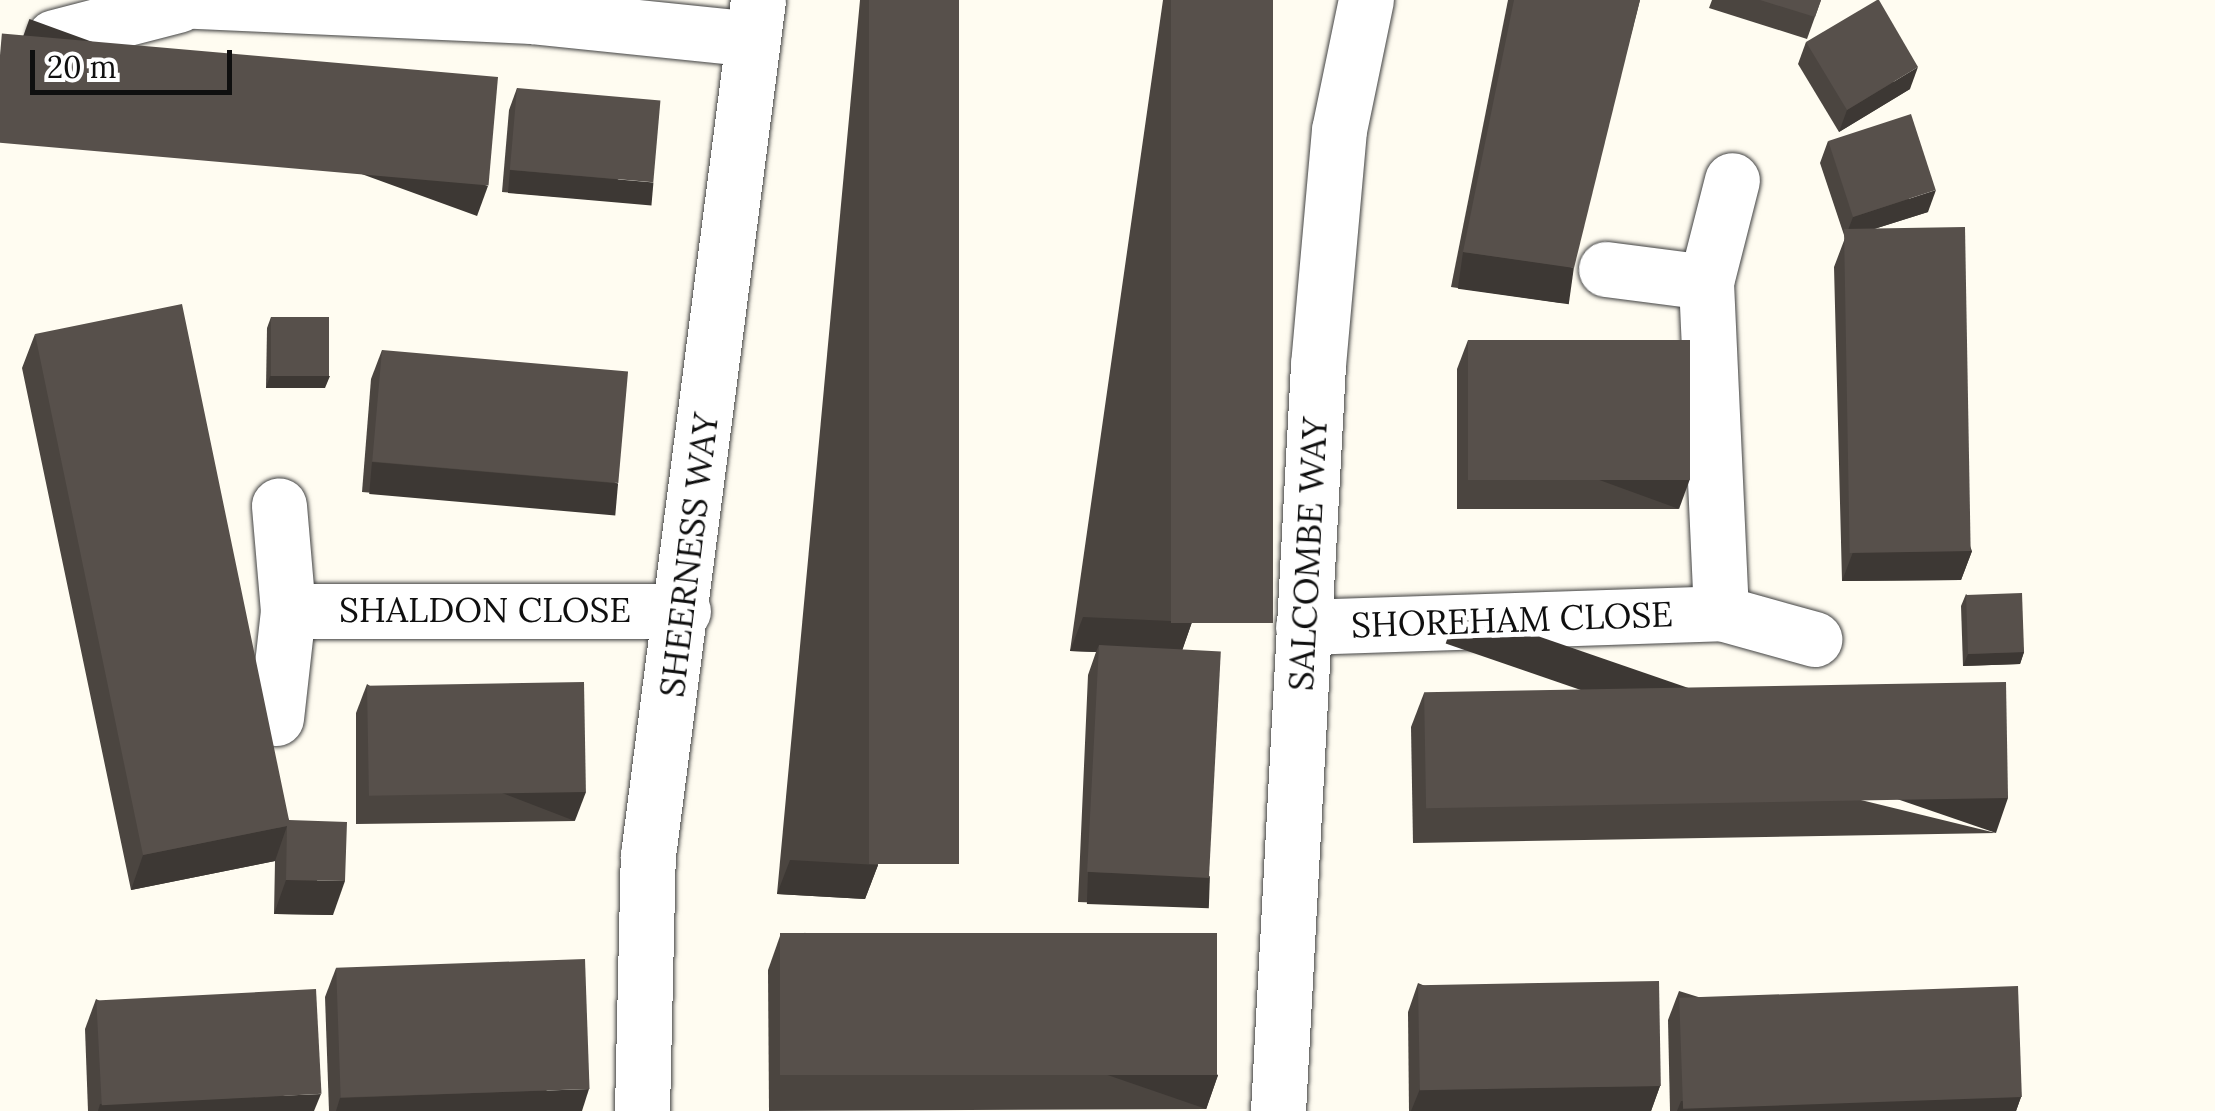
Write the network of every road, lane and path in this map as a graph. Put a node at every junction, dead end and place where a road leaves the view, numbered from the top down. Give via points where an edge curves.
1 (1366, 0) edge
2 (177, 2) edge
3 (756, 20) edge
4 (54, 36) dead end
5 (1732, 180) dead end
6 (1606, 269) dead end
7 (1706, 282) junction
8 (279, 506) dead end
9 (288, 611) junction
10 (683, 611) junction
11 (1721, 613) junction
12 (1304, 628) junction
13 (1814, 640) dead end
14 (276, 718) dead end
15 (642, 1111) edge
16 (1278, 1111) edge

1 - 12 street, SALCOMBE WAY via 1340,130
2 - 3 street
2 - 4 street
3 - 10 street, SHEERNESS WAY
5 - 7 street, SHOREHAM CLOSE
6 - 7 street
7 - 11 street, SHOREHAM CLOSE
8 - 9 street, SHALDON CLOSE
9 - 10 street, SHALDON CLOSE
9 - 14 street, SHALDON CLOSE
10 - 15 street, SHEERNESS WAY via 648,855
11 - 12 street, SHOREHAM CLOSE
11 - 13 street, SHOREHAM CLOSE
12 - 16 street, SALCOMBE WAY

